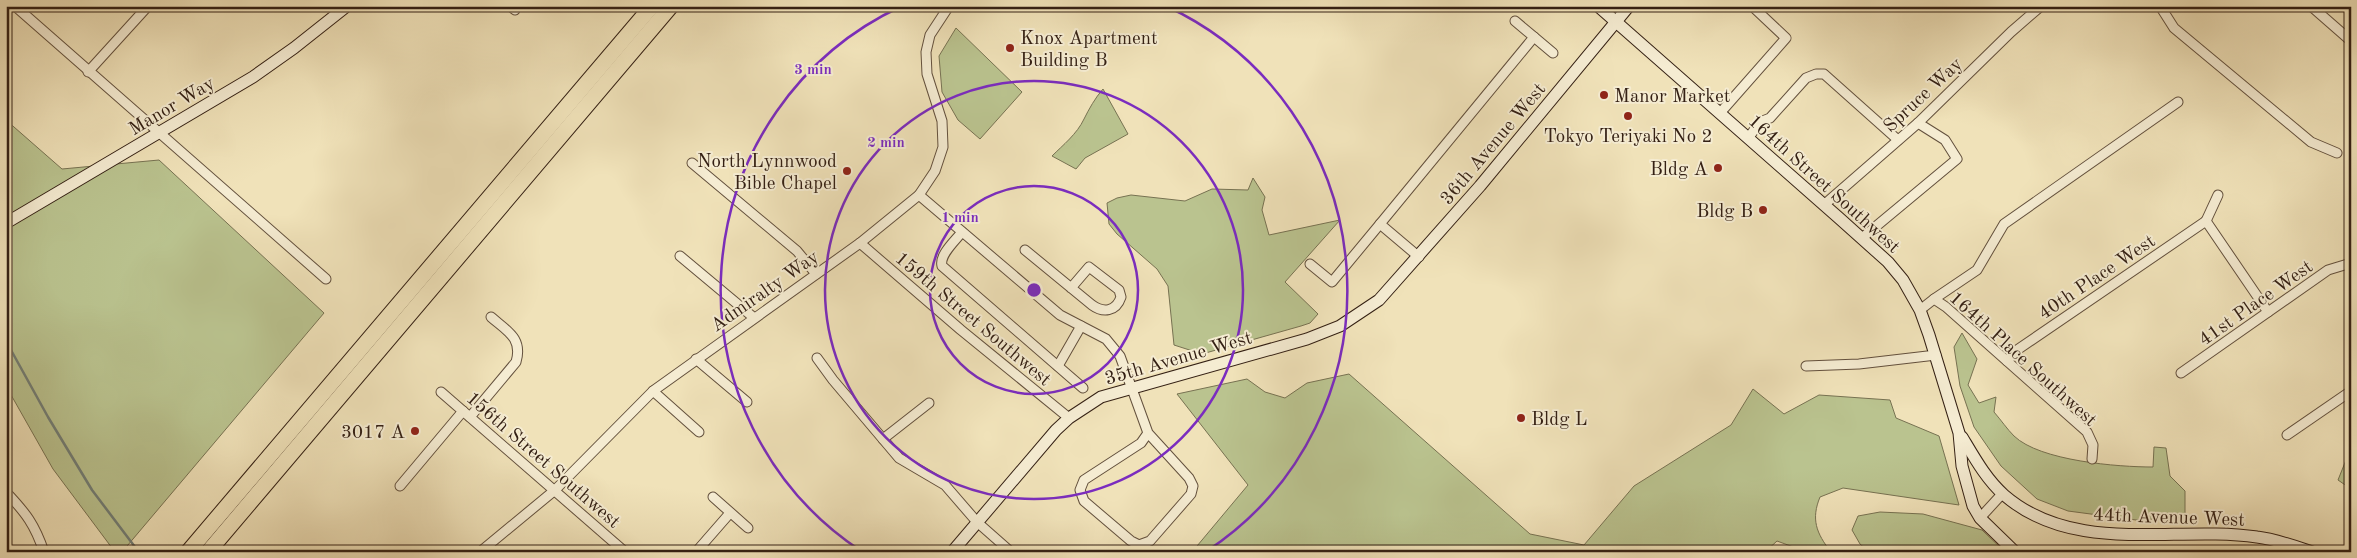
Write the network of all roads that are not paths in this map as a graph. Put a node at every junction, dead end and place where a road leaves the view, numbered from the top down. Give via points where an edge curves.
1 (15, 6) edge
2 (148, 6) edge
3 (347, 6) edge
4 (652, 6) edge
5 (671, 6) edge
6 (950, 6) edge
7 (1598, 6) edge
8 (1629, 6) edge
9 (1752, 6) edge
10 (2041, 6) edge
11 (2160, 6) edge
12 (2311, 6) edge
13 (1515, 21) dead end
14 (1615, 22) junction
15 (1534, 37) junction
16 (2351, 41) edge
17 (1553, 53) dead end
18 (88, 72) junction
19 (2178, 102) dead end
20 (1720, 113) junction
21 (1918, 123) junction
22 (158, 133) junction
23 (1749, 137) junction
24 (1898, 140) junction
25 (2337, 153) dead end
26 (692, 163) dead end
27 (919, 195) junction
28 (2218, 195) dead end
29 (1825, 204) junction
30 (2206, 221) junction
31 (6, 223) edge
32 (1380, 224) junction
33 (962, 232) junction
34 (1862, 238) junction
35 (860, 243) junction
36 (1025, 250) dead end
37 (680, 256) dead end
38 (1419, 257) junction
39 (2350, 263) edge
40 (1310, 264) dead end
41 (816, 274) junction
42 (326, 279) dead end
43 (1071, 288) junction
44 (1934, 299) junction
45 (1379, 300) joint
46 (1920, 310) junction
47 (2268, 312) junction
48 (491, 317) dead end
49 (753, 318) junction
50 (1081, 326) junction
51 (1936, 355) junction
52 (817, 358) dead end
53 (696, 359) junction
54 (2007, 361) junction
55 (1058, 366) junction
56 (1806, 366) dead end
57 (2181, 374) dead end
58 (1083, 388) dead end
59 (1130, 388) junction
60 (653, 391) junction
61 (2351, 391) edge
62 (441, 392) dead end
63 (747, 402) dead end
64 (929, 403) dead end
65 (467, 414) junction
66 (1069, 418) junction
67 (700, 432) dead end
68 (1148, 433) junction
69 (1960, 433) junction
70 (2287, 435) dead end
71 (883, 439) junction
72 (2092, 460) dead end
73 (400, 486) dead end
74 (555, 490) junction
75 (6, 492) edge
76 (2002, 494) junction
77 (712, 497) dead end
78 (730, 512) junction
79 (1980, 518) junction
80 (977, 522) junction
81 (748, 528) dead end
82 (44, 552) edge
83 (188, 552) edge
84 (208, 552) edge
85 (480, 552) edge
86 (624, 552) edge
87 (696, 552) edge
88 (952, 552) edge
89 (1011, 552) edge
90 (2015, 552) edge
91 (2312, 552) edge

1 - 18 street
2 - 18 street
3 - 22 street, Manor Way via 253,77
4 - 83 highway
5 - 84 highway
6 - 27 street, Admiralty Way via 930,34 926,52 927,74 942,120 942,147 935,171
7 - 14 street, 164th Street Southwest
8 - 14 street, 36th Avenue West
9 - 20 street via 1786,38
10 - 21 street, Spruce Way
11 - 25 street via 2174,28 2311,142
12 - 16 street
13 - 15 street
14 - 20 street, 164th Street Southwest
14 - 38 street, 36th Avenue West
15 - 17 street
15 - 32 street
18 - 22 street
19 - 44 street via 2004,224 1977,270
20 - 23 street, 164th Street Southwest
21 - 24 street, Spruce Way
21 - 34 street via 1945,140 1957,159
22 - 31 street, Manor Way
22 - 42 street
23 - 24 street via 1760,122 1770,118 1806,78 1824,74
23 - 29 street, 164th Street Southwest
24 - 29 street, Spruce Way
26 - 41 street via 797,251
27 - 33 street
27 - 35 street, Admiralty Way
28 - 30 street
29 - 34 street, 164th Street Southwest
30 - 47 street
30 - 54 street, 40th Place West via 2017,350
32 - 38 street
32 - 40 street via 1332,282
33 - 50 street via 1060,315
33 - 55 street via 943,257 942,266
34 - 46 street, 164th Street Southwest via 1903,280
35 - 41 street, Admiralty Way
35 - 66 street, 159th Street Southwest
36 - 43 street
37 - 49 street
38 - 45 street, 36th Avenue West
39 - 47 street, 41st Place West via 2328,270
41 - 49 street, Admiralty Way
43 - 43 street via 1089,267 1119,290 1121,297 1106,312
44 - 46 street, 164th Place Southwest
44 - 54 street, 164th Place Southwest
45 - 59 street, 35th Avenue West via 1340,326 1307,339
46 - 51 street, 164th Street Southwest
47 - 57 street, 41st Place West
48 - 65 street via 517,340 519,352 516,362
49 - 53 street, Admiralty Way
50 - 55 street
50 - 59 street via 1106,339 1120,356
51 - 56 street
51 - 69 street, 164th Street Southwest
52 - 71 street
53 - 60 street, Admiralty Way
53 - 63 street
54 - 72 street, 164th Place Southwest via 2087,432 2093,445
55 - 58 street
59 - 66 street, 35th Avenue West via 1100,397
59 - 68 street
60 - 67 street
60 - 74 street, Admiralty Way
61 - 70 street
62 - 65 street, 156th Street Southwest
64 - 71 street
65 - 73 street
65 - 74 street, 156th Street Southwest
66 - 80 street, 35th Avenue West
68 - 68 street via 1193,486 1191,494 1150,541 1139,545 1084,501 1080,490 1084,480 1141,443
69 - 76 street, 44th Avenue West via 1978,465
69 - 79 street via 1962,466
71 - 80 street via 899,458 945,485
74 - 85 street, Admiralty Way
74 - 86 street, 156th Street Southwest
75 - 82 street via 36,529
76 - 79 street
76 - 91 street, 44th Avenue West via 2040,518 2066,527 2114,535 2257,536
77 - 78 street
78 - 81 street
78 - 87 street
79 - 90 street
80 - 88 street, 35th Avenue West
80 - 89 street

